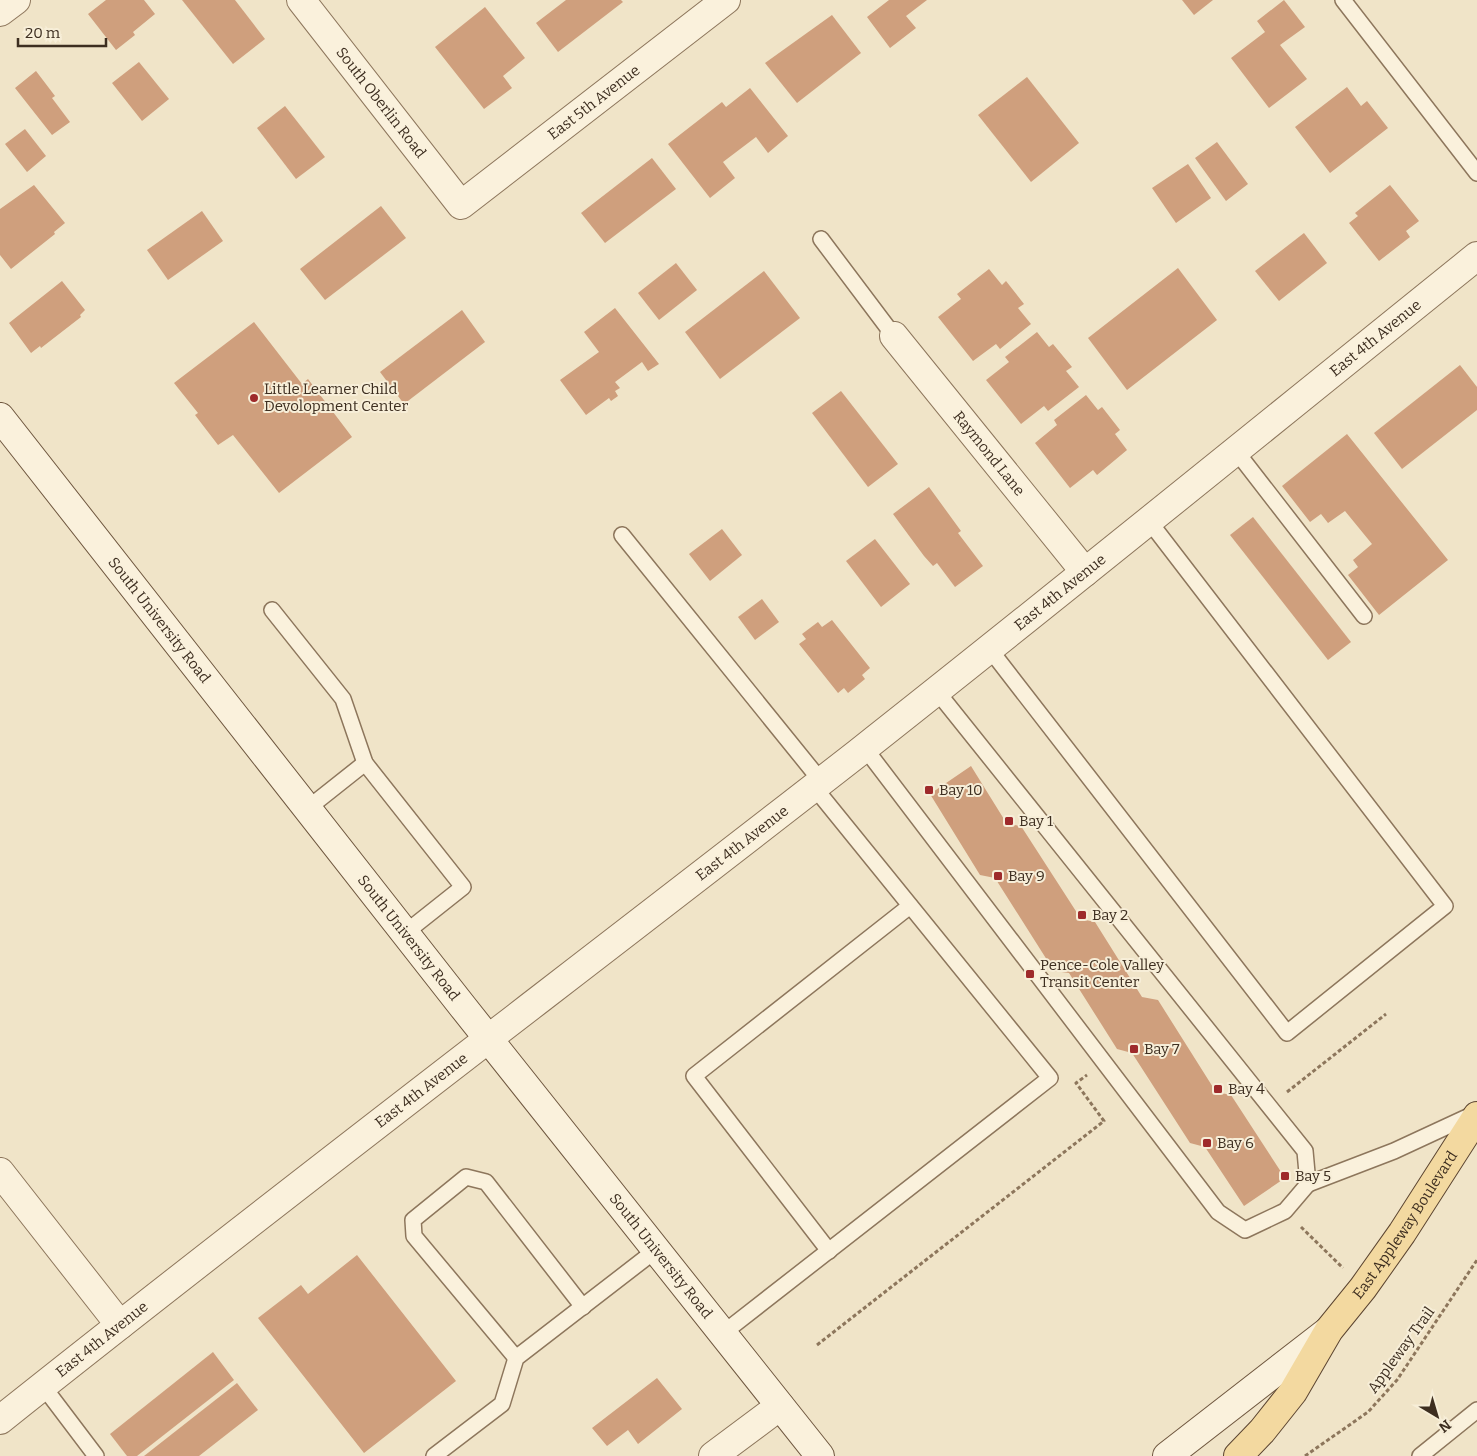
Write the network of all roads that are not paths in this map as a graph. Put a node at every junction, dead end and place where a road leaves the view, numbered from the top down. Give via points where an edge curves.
1 (16, 0) edge
2 (300, 0) edge
3 (726, 0) edge
4 (1343, 0) edge
5 (0, 12) edge
6 (1477, 173) edge
7 (461, 205) joint
8 (821, 240) dead end
9 (1477, 256) edge
10 (894, 336) joint
11 (0, 417) edge
12 (1236, 451) junction
13 (1149, 521) junction
14 (622, 535) dead end
15 (1085, 572) junction
16 (272, 610) dead end
17 (1364, 616) dead end
18 (988, 647) junction
19 (935, 690) junction
20 (864, 748) junction
21 (365, 763) junction
22 (818, 784) junction
23 (307, 809) junction
24 (910, 906) junction
25 (406, 933) junction
26 (489, 1039) junction
27 (1477, 1112) edge
28 (1477, 1116) edge
29 (0, 1172) edge
30 (1308, 1184) junction
31 (656, 1250) junction
32 (829, 1251) junction
33 (583, 1307) junction
34 (120, 1325) junction
35 (1330, 1330) junction
36 (722, 1334) junction
37 (516, 1358) junction
38 (43, 1386) junction
39 (780, 1406) junction
40 (1477, 1410) edge
41 (0, 1420) edge
42 (96, 1456) edge
43 (434, 1456) edge
44 (714, 1456) edge
45 (820, 1456) edge
46 (1167, 1456) edge
47 (1238, 1456) edge
48 (1420, 1456) edge

1 - 5 street
2 - 7 street, South Oberlin Road
3 - 7 street, East 5th Avenue
4 - 6 lane
8 - 10 lane
9 - 12 street, East 4th Avenue
10 - 15 street, Raymond Lane
11 - 23 street, South University Road
12 - 13 street, East 4th Avenue
12 - 17 lane
13 - 15 street, East 4th Avenue
13 - 18 lane via 1445,906 1287,1033
14 - 22 lane
15 - 18 street, East 4th Avenue
16 - 21 lane via 343,699
18 - 19 street, East 4th Avenue
19 - 20 street, East 4th Avenue
19 - 30 lane via 1305,1151
20 - 22 street, East 4th Avenue
20 - 30 lane via 1218,1212 1245,1230 1286,1211
21 - 23 lane
21 - 25 lane via 463,887
22 - 24 lane
22 - 26 street, East 4th Avenue
23 - 25 street, South University Road
24 - 32 lane via 694,1076
24 - 32 lane via 1050,1078
25 - 26 street, South University Road
26 - 31 street, South University Road
26 - 34 street, East 4th Avenue
27 - 30 lane via 1394,1151
28 - 35 main road, East Appleway Boulevard via 1363,1288
29 - 34 street
31 - 33 lane
31 - 36 street, South University Road
32 - 36 lane
33 - 37 lane
33 - 37 lane via 486,1182 466,1176 413,1220 414,1236
34 - 38 street, East 4th Avenue
35 - 46 street, East Appleway Boulevard
35 - 47 main road, East Appleway Boulevard via 1293,1392
36 - 39 street, South University Road
37 - 43 lane via 502,1404
38 - 41 street, East 4th Avenue
38 - 42 lane
39 - 44 street
39 - 45 street, South University Road
40 - 48 lane

